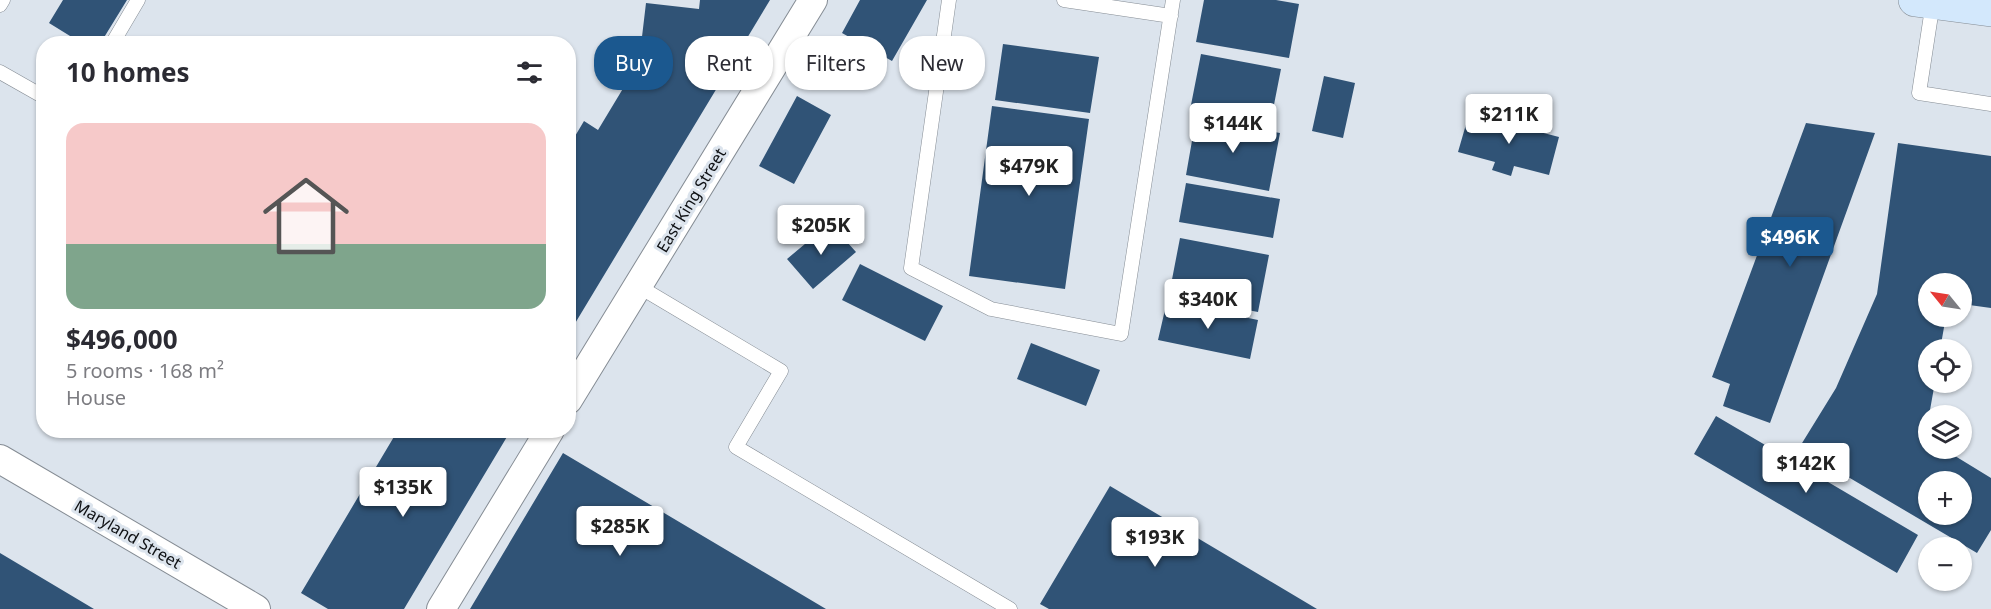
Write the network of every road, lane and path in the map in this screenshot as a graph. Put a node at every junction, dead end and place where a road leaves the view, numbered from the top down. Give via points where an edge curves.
1 (3, 0) edge
2 (138, 0) edge
3 (813, 0) edge
4 (949, 0) edge
5 (1064, 0) edge
6 (1173, 0) edge
7 (1924, 1) edge
8 (0, 5) edge
9 (1991, 10) edge
10 (1171, 16) junction
11 (117, 36) edge
12 (0, 72) edge
13 (36, 92) edge
14 (1991, 104) edge
15 (638, 286) junction
16 (576, 387) edge
17 (545, 438) edge
18 (0, 459) edge
19 (256, 609) edge
20 (441, 609) edge
21 (1010, 609) edge

1 - 8 lane
2 - 11 lane
3 - 15 street, East King Street
4 - 10 lane via 911,268 991,309 1121,334
5 - 10 lane
6 - 10 lane
7 - 9 main road
7 - 14 lane via 1919,93
12 - 13 lane
15 - 16 street, East King Street
15 - 21 lane via 781,371 736,447
17 - 20 street
18 - 19 street, Maryland Street

